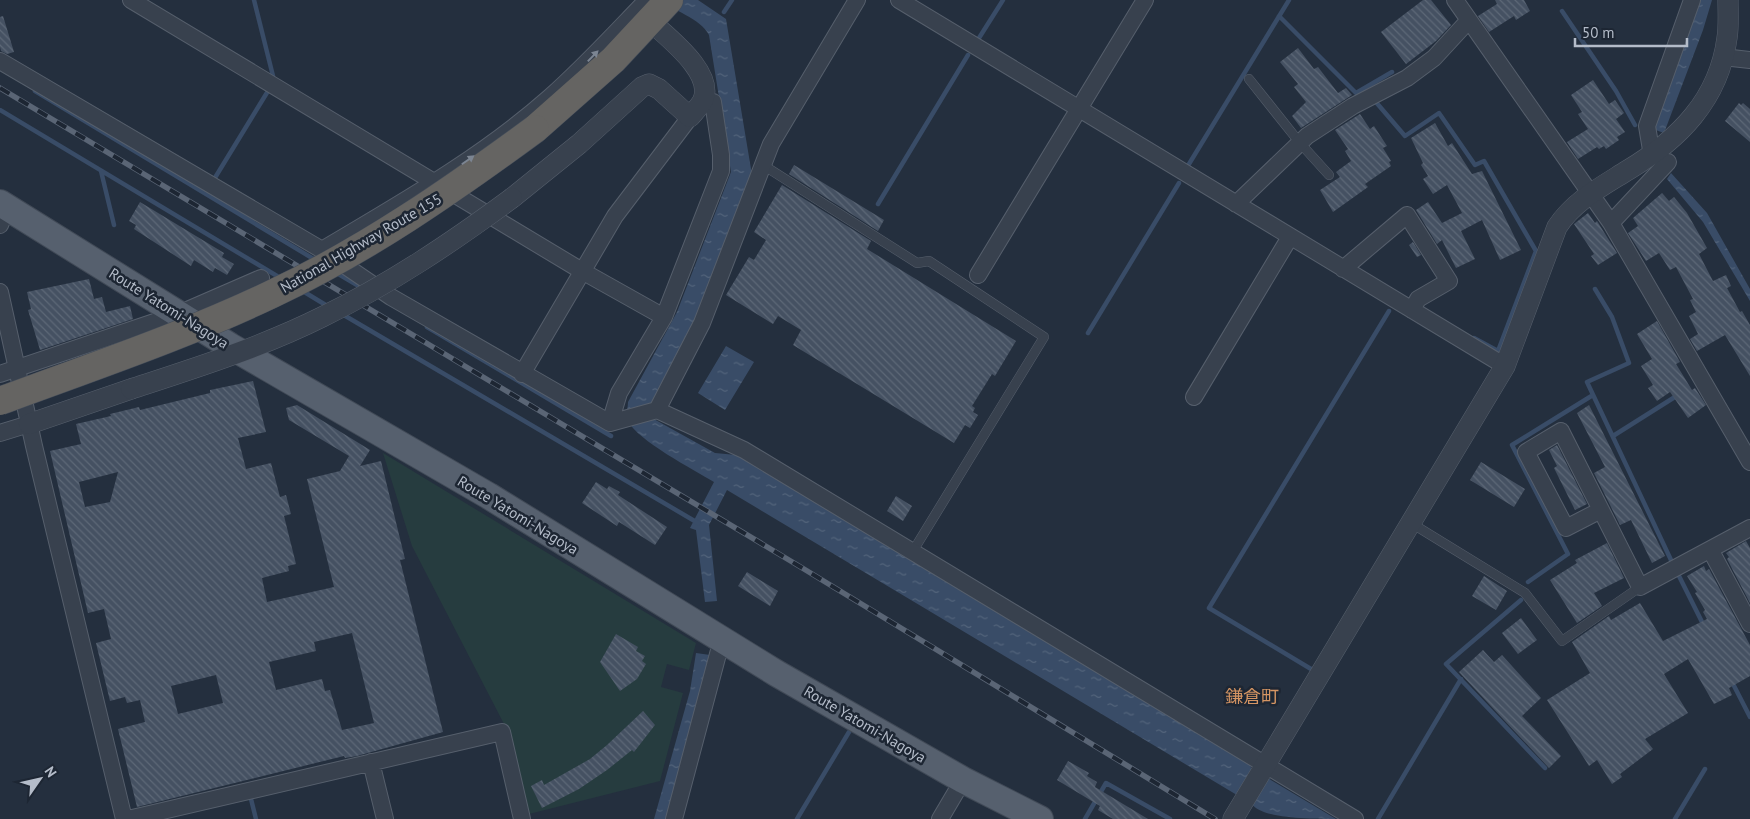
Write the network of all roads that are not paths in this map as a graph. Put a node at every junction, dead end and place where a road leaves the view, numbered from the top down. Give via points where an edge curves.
1 (131, 0) edge
2 (857, 0) edge
3 (899, 0) edge
4 (1145, 0) edge
5 (1455, 0) edge
6 (1692, 0) edge
7 (1728, 0) edge
8 (650, 6) edge
9 (1469, 20) junction
10 (1724, 57) junction
11 (1750, 60) edge
12 (0, 61) edge
13 (1248, 79) dead end
14 (703, 101) junction
15 (1080, 109) junction
16 (690, 117) junction
17 (1300, 143) junction
18 (1660, 159) junction
19 (762, 165) junction
20 (1329, 175) dead end
21 (436, 182) junction
22 (1591, 193) junction
23 (1236, 204) junction
24 (2, 212) edge
25 (1611, 223) junction
26 (1290, 237) junction
27 (322, 250) junction
28 (1343, 269) junction
29 (582, 271) junction
30 (261, 278) dead end
31 (974, 282) junction
32 (0, 292) edge
33 (1412, 310) junction
34 (178, 314) junction
35 (664, 316) junction
36 (1505, 366) junction
37 (17, 368) junction
38 (0, 374) edge
39 (522, 374) junction
40 (1194, 397) dead end
41 (0, 401) edge
42 (655, 410) junction
43 (616, 422) junction
44 (29, 424) junction
45 (0, 433) edge
46 (1750, 462) edge
47 (1601, 510) junction
48 (1410, 523) junction
49 (1750, 528) edge
50 (912, 551) junction
51 (1711, 551) junction
52 (1640, 587) junction
53 (1750, 624) edge
54 (722, 639) junction
55 (371, 762) junction
56 (1263, 768) junction
57 (963, 780) junction
58 (1235, 815) edge
59 (124, 819) edge
60 (128, 819) edge
61 (385, 819) edge
62 (522, 819) edge
63 (674, 819) edge
64 (940, 819) edge
65 (1040, 819) edge
66 (1355, 819) edge

1 - 21 street
2 - 19 street via 770,144
3 - 15 street
4 - 15 street
5 - 9 street
6 - 18 street via 1646,126
7 - 10 street via 1728,37
8 - 14 street via 702,76 705,87
21 -> 8 street via 549,98
8 - 41 highway, National Highway Route 155, bridge via 614,60 536,130 418,212 364,245 273,294 162,341
9 - 17 street via 1434,58 1407,78 1353,106
9 - 22 street
10 - 11 street
10 - 18 street via 1700,108
12 - 27 street
13 - 17 lane
14 - 16 street
14 - 35 street via 713,102 721,171
15 - 23 street
15 - 31 street
16 - 29 street via 615,216
16 - 44 street, bridge via 659,89 649,84 642,87 579,144 453,241 322,318
17 - 20 lane
17 - 23 street
18 - 22 street
18 - 25 street
19 - 31 lane via 917,263 929,261
19 - 42 street via 702,323
21 - 27 street
21 - 29 street
22 - 25 street
22 - 36 street via 1567,211 1557,227
23 - 26 street
24 - 34 main road, Route Yatomi-Nagoya
25 - 46 street
26 - 28 street
26 - 40 street
27 - 39 street via 391,296
28 - 33 street
28 - 33 street via 1407,215 1449,281 1418,299
29 - 35 street
29 - 39 street
30 - 34 street
31 - 50 lane via 1044,337
32 - 37 street
33 - 36 street
34 - 37 street
34 - 54 main road, Route Yatomi-Nagoya via 496,500
35 - 43 street via 620,393
36 - 48 street
37 - 38 street
37 - 44 street
39 - 43 street
42 - 43 street
42 - 50 street via 744,450
44 - 45 street
44 - 59 street
47 - 47 street via 1561,430 1526,452 1566,528
47 - 52 street
48 - 52 lane via 1525,593 1562,641
48 - 56 street
49 - 51 street
50 - 56 street
51 - 52 street
51 - 53 street
54 - 57 main road, Route Yatomi-Nagoya
54 - 63 street
55 - 60 street
55 - 61 street
55 - 62 street via 502,732
56 - 58 street
56 - 66 street
57 - 64 street
57 - 65 main road, Route Yatomi-Nagoya

